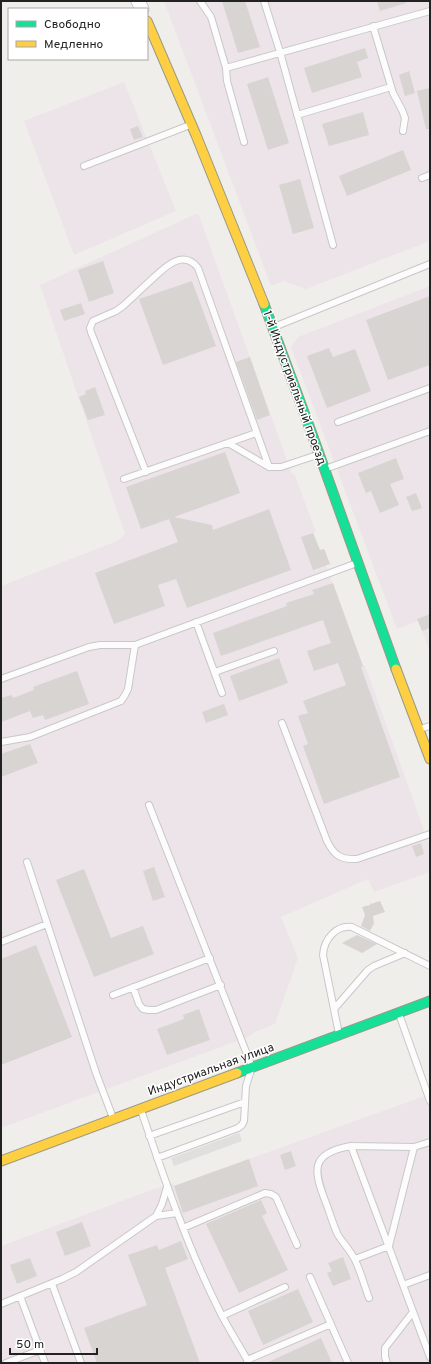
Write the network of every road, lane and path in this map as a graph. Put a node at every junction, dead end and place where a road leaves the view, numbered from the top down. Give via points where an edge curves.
1 (200, 1) edge
2 (264, 1) edge
3 (430, 11) edge
4 (148, 23) edge
5 (374, 26) junction
6 (280, 52) junction
7 (226, 68) junction
8 (391, 87) junction
9 (297, 115) junction
10 (191, 124) junction
11 (403, 131) dead end
12 (244, 142) dead end
13 (84, 166) dead end
14 (430, 175) edge
15 (422, 178) dead end
16 (333, 245) dead end
17 (430, 264) edge
18 (272, 328) junction
19 (430, 388) edge
20 (338, 422) dead end
21 (430, 431) edge
22 (256, 433) junction
23 (228, 443) junction
24 (318, 454) junction
25 (269, 467) junction
26 (324, 469) junction
27 (146, 472) junction
28 (124, 480) dead end
29 (357, 563) junction
30 (196, 622) junction
31 (135, 645) junction
32 (274, 651) dead end
33 (215, 672) junction
34 (1, 679) edge
35 (222, 693) dead end
36 (282, 723) dead end
37 (430, 726) edge
38 (419, 730) junction
39 (1, 742) edge
40 (430, 759) edge
41 (149, 805) dead end
42 (430, 834) edge
43 (27, 862) dead end
44 (47, 924) junction
45 (1, 942) edge
46 (405, 953) junction
47 (210, 958) junction
48 (430, 966) edge
49 (221, 985) junction
50 (134, 987) junction
51 (113, 995) dead end
52 (430, 1002) edge
53 (334, 1009) junction
54 (399, 1013) junction
55 (339, 1035) junction
56 (252, 1067) junction
57 (430, 1101) edge
58 (245, 1102) junction
59 (140, 1109) junction
60 (113, 1119) junction
61 (150, 1136) junction
62 (430, 1142) edge
63 (351, 1146) junction
64 (414, 1147) junction
65 (157, 1158) junction
66 (1, 1161) edge
67 (167, 1187) junction
68 (177, 1213) junction
69 (156, 1216) junction
70 (183, 1228) junction
71 (297, 1245) dead end
72 (389, 1246) junction
73 (355, 1259) junction
74 (430, 1275) edge
75 (310, 1277) dead end
76 (52, 1284) junction
77 (403, 1285) junction
78 (285, 1287) dead end
79 (20, 1296) junction
80 (368, 1298) dead end
81 (1, 1304) edge
82 (413, 1312) junction
83 (222, 1316) junction
84 (331, 1324) junction
85 (40, 1350) junction
86 (430, 1357) edge
87 (248, 1361) edge
88 (6, 1363) edge
89 (45, 1363) edge
90 (81, 1363) edge
91 (348, 1363) edge
92 (387, 1363) edge

1 - 7 lane via 211,18
2 - 6 lane
3 - 5 lane
4 - 10 street, 1-й Индустриальный проезд
5 - 6 lane
5 - 8 lane
6 - 7 lane
6 - 9 lane
7 - 12 lane via 226,81
8 - 9 lane
8 - 11 lane via 405,118
9 - 16 lane
10 - 13 lane
10 - 18 street, 1-й Индустриальный проезд
14 - 15 lane
17 - 18 lane
18 - 24 street, 1-й Индустриальный проезд
19 - 20 lane
21 - 26 lane
22 - 23 lane
22 - 25 lane
22 - 27 lane via 198,268 188,260 174,262 166,266 123,306 93,321 90,328
23 - 25 lane
23 - 27 lane
24 - 25 lane via 281,467
24 - 26 street, 1-й Индустриальный проезд
26 - 29 street, 1-й Индустриальный проезд
27 - 28 lane
29 - 30 lane
29 - 38 street, 1-й Индустриальный проезд
30 - 31 lane
30 - 33 lane
31 - 34 lane via 89,647
31 - 39 lane via 128,689 121,701 30,737
32 - 33 lane
33 - 35 lane
36 - 42 lane via 327,840 338,856 357,859
37 - 38 lane
38 - 40 street, 1-й Индустриальный проезд
41 - 47 lane
43 - 44 lane
44 - 45 lane
44 - 60 lane
46 - 48 lane
46 - 53 lane via 368,970
46 - 53 lane via 352,927 346,926 335,932 326,942 323,955
47 - 49 lane
47 - 50 lane
49 - 50 lane via 156,1010 143,1009
49 - 56 lane
50 - 51 lane
52 - 54 street, Индустриальная улица
53 - 55 lane
54 - 55 street, Индустриальная улица
54 - 57 lane
55 - 56 street, Индустриальная улица
56 - 58 lane via 246,1086
56 - 59 street, Индустриальная улица
58 - 61 lane
58 - 65 lane via 244,1121 238,1128
59 - 60 street, Индустриальная улица
59 - 61 lane
60 - 66 street, Индустриальная улица
61 - 65 lane
62 - 64 lane
63 - 64 lane
63 - 72 lane
63 - 73 lane via 325,1155 320,1161 317,1174 318,1184 338,1234
64 - 72 lane
65 - 67 lane
67 - 68 lane
67 - 69 lane
68 - 69 lane
68 - 70 lane
69 - 76 lane via 76,1272
70 - 71 lane via 265,1193 276,1197
70 - 83 lane
72 - 73 lane
72 - 77 lane
73 - 80 lane
74 - 77 lane
75 - 84 lane
76 - 79 lane
76 - 90 lane
77 - 82 lane
78 - 83 lane
79 - 81 lane
79 - 85 lane
82 - 86 lane
82 - 92 lane via 385,1348
83 - 87 lane
84 - 87 lane
84 - 91 lane
85 - 88 lane
85 - 89 lane

